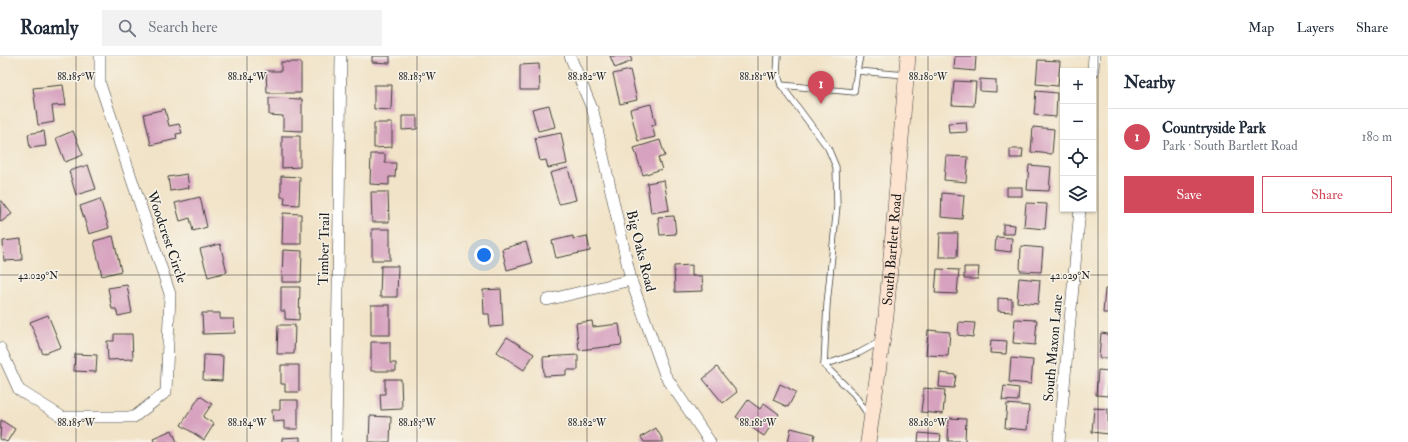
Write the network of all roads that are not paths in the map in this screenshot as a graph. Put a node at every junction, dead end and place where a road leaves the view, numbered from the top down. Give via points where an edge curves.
1 (100, 56) edge
2 (341, 56) edge
3 (570, 56) edge
4 (778, 56) edge
5 (860, 56) edge
6 (908, 56) edge
7 (1094, 56) edge
8 (1093, 68) edge
9 (857, 71) junction
10 (906, 75) junction
11 (781, 85) junction
12 (1080, 212) edge
13 (631, 280) junction
14 (547, 300) dead end
15 (882, 340) junction
16 (0, 348) edge
17 (824, 365) junction
18 (871, 420) junction
19 (336, 442) edge
20 (710, 442) edge
21 (868, 442) edge
22 (1059, 442) edge

1 - 16 street, Woodcrest Circle via 100,84 170,294 166,392 134,417 62,417 19,390
2 - 19 street, Timber Trail
3 - 13 street, Big Oaks Road via 593,111
4 - 11 lane via 776,72
5 - 9 lane
6 - 10 main road, South Bartlett Road
7 - 8 street
9 - 10 lane
9 - 11 lane via 854,92
10 - 15 main road, South Bartlett Road
11 - 17 lane via 828,148 836,167 837,206
12 - 22 street, South Maxon Lane
13 - 14 street
13 - 20 street, Big Oaks Road via 665,375
15 - 17 lane via 859,353
15 - 18 main road, South Bartlett Road
17 - 18 lane via 854,394
18 - 21 main road, South Bartlett Road

